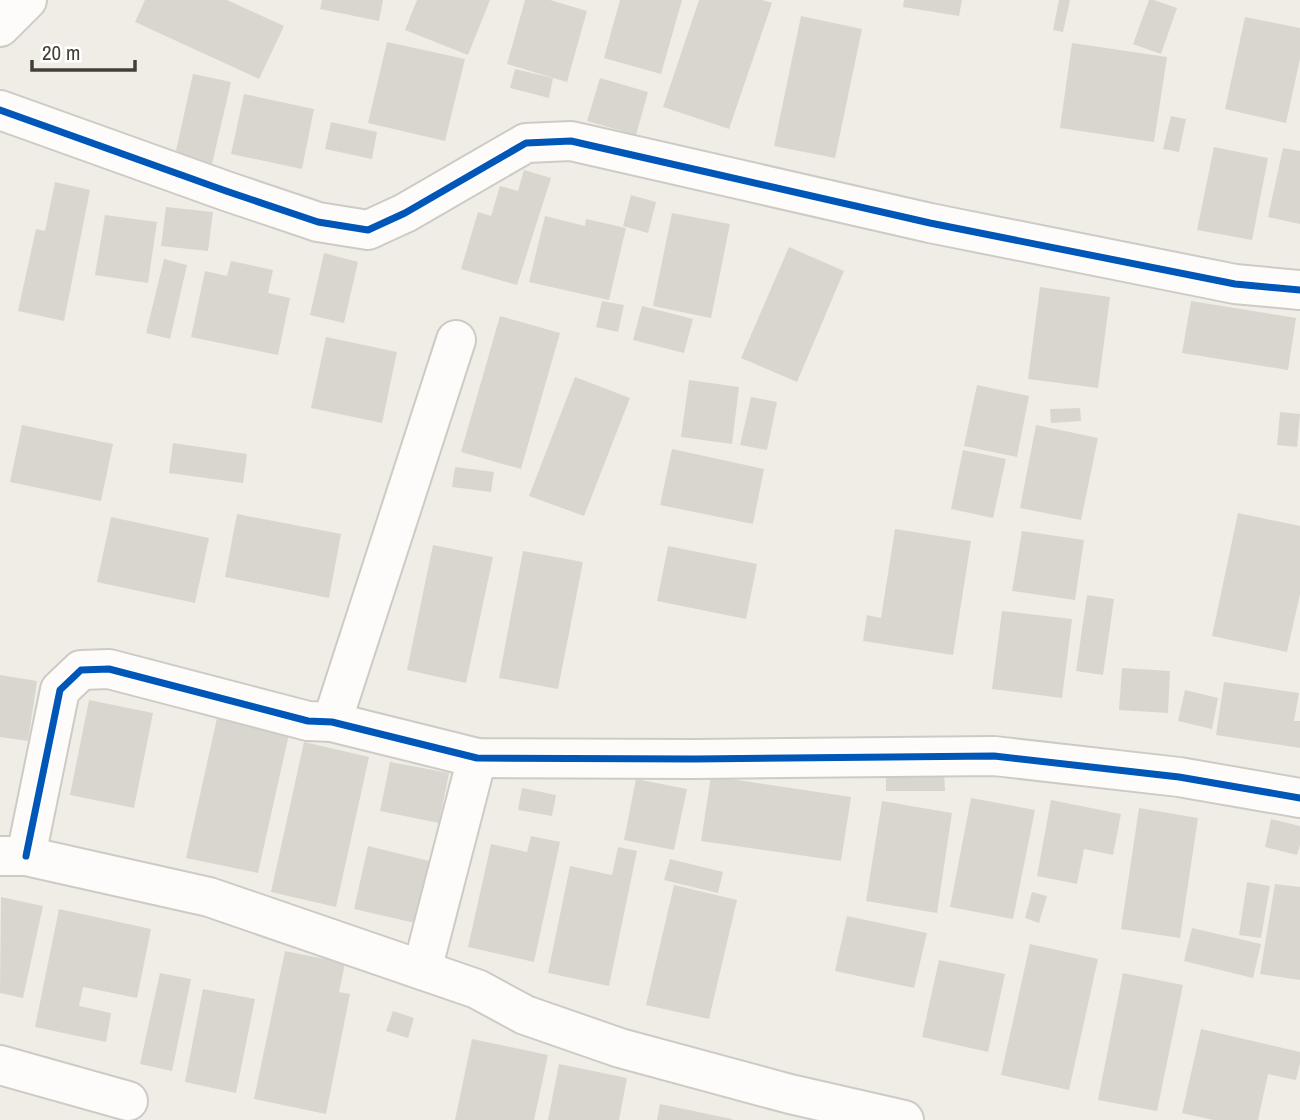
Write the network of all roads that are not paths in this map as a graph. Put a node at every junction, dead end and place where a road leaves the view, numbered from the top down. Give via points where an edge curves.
1 (27, 0) edge
2 (0, 27) edge
3 (0, 110) edge
4 (1300, 290) edge
5 (456, 340) dead end
6 (332, 722) junction
7 (477, 758) junction
8 (1300, 798) edge
9 (13, 856) edge
10 (422, 970) junction
11 (0, 1065) edge
12 (128, 1101) dead end
13 (904, 1120) edge

1 - 2 street
3 - 4 street via 318,222 368,230 526,143 571,141 930,223 1235,284
5 - 6 street
6 - 7 street
6 - 9 street via 308,721 109,669 81,670 60,690
7 - 8 street via 994,756 1179,777
7 - 10 street
9 - 10 street via 209,897
10 - 13 street via 477,989 525,1016 620,1048
11 - 12 street

